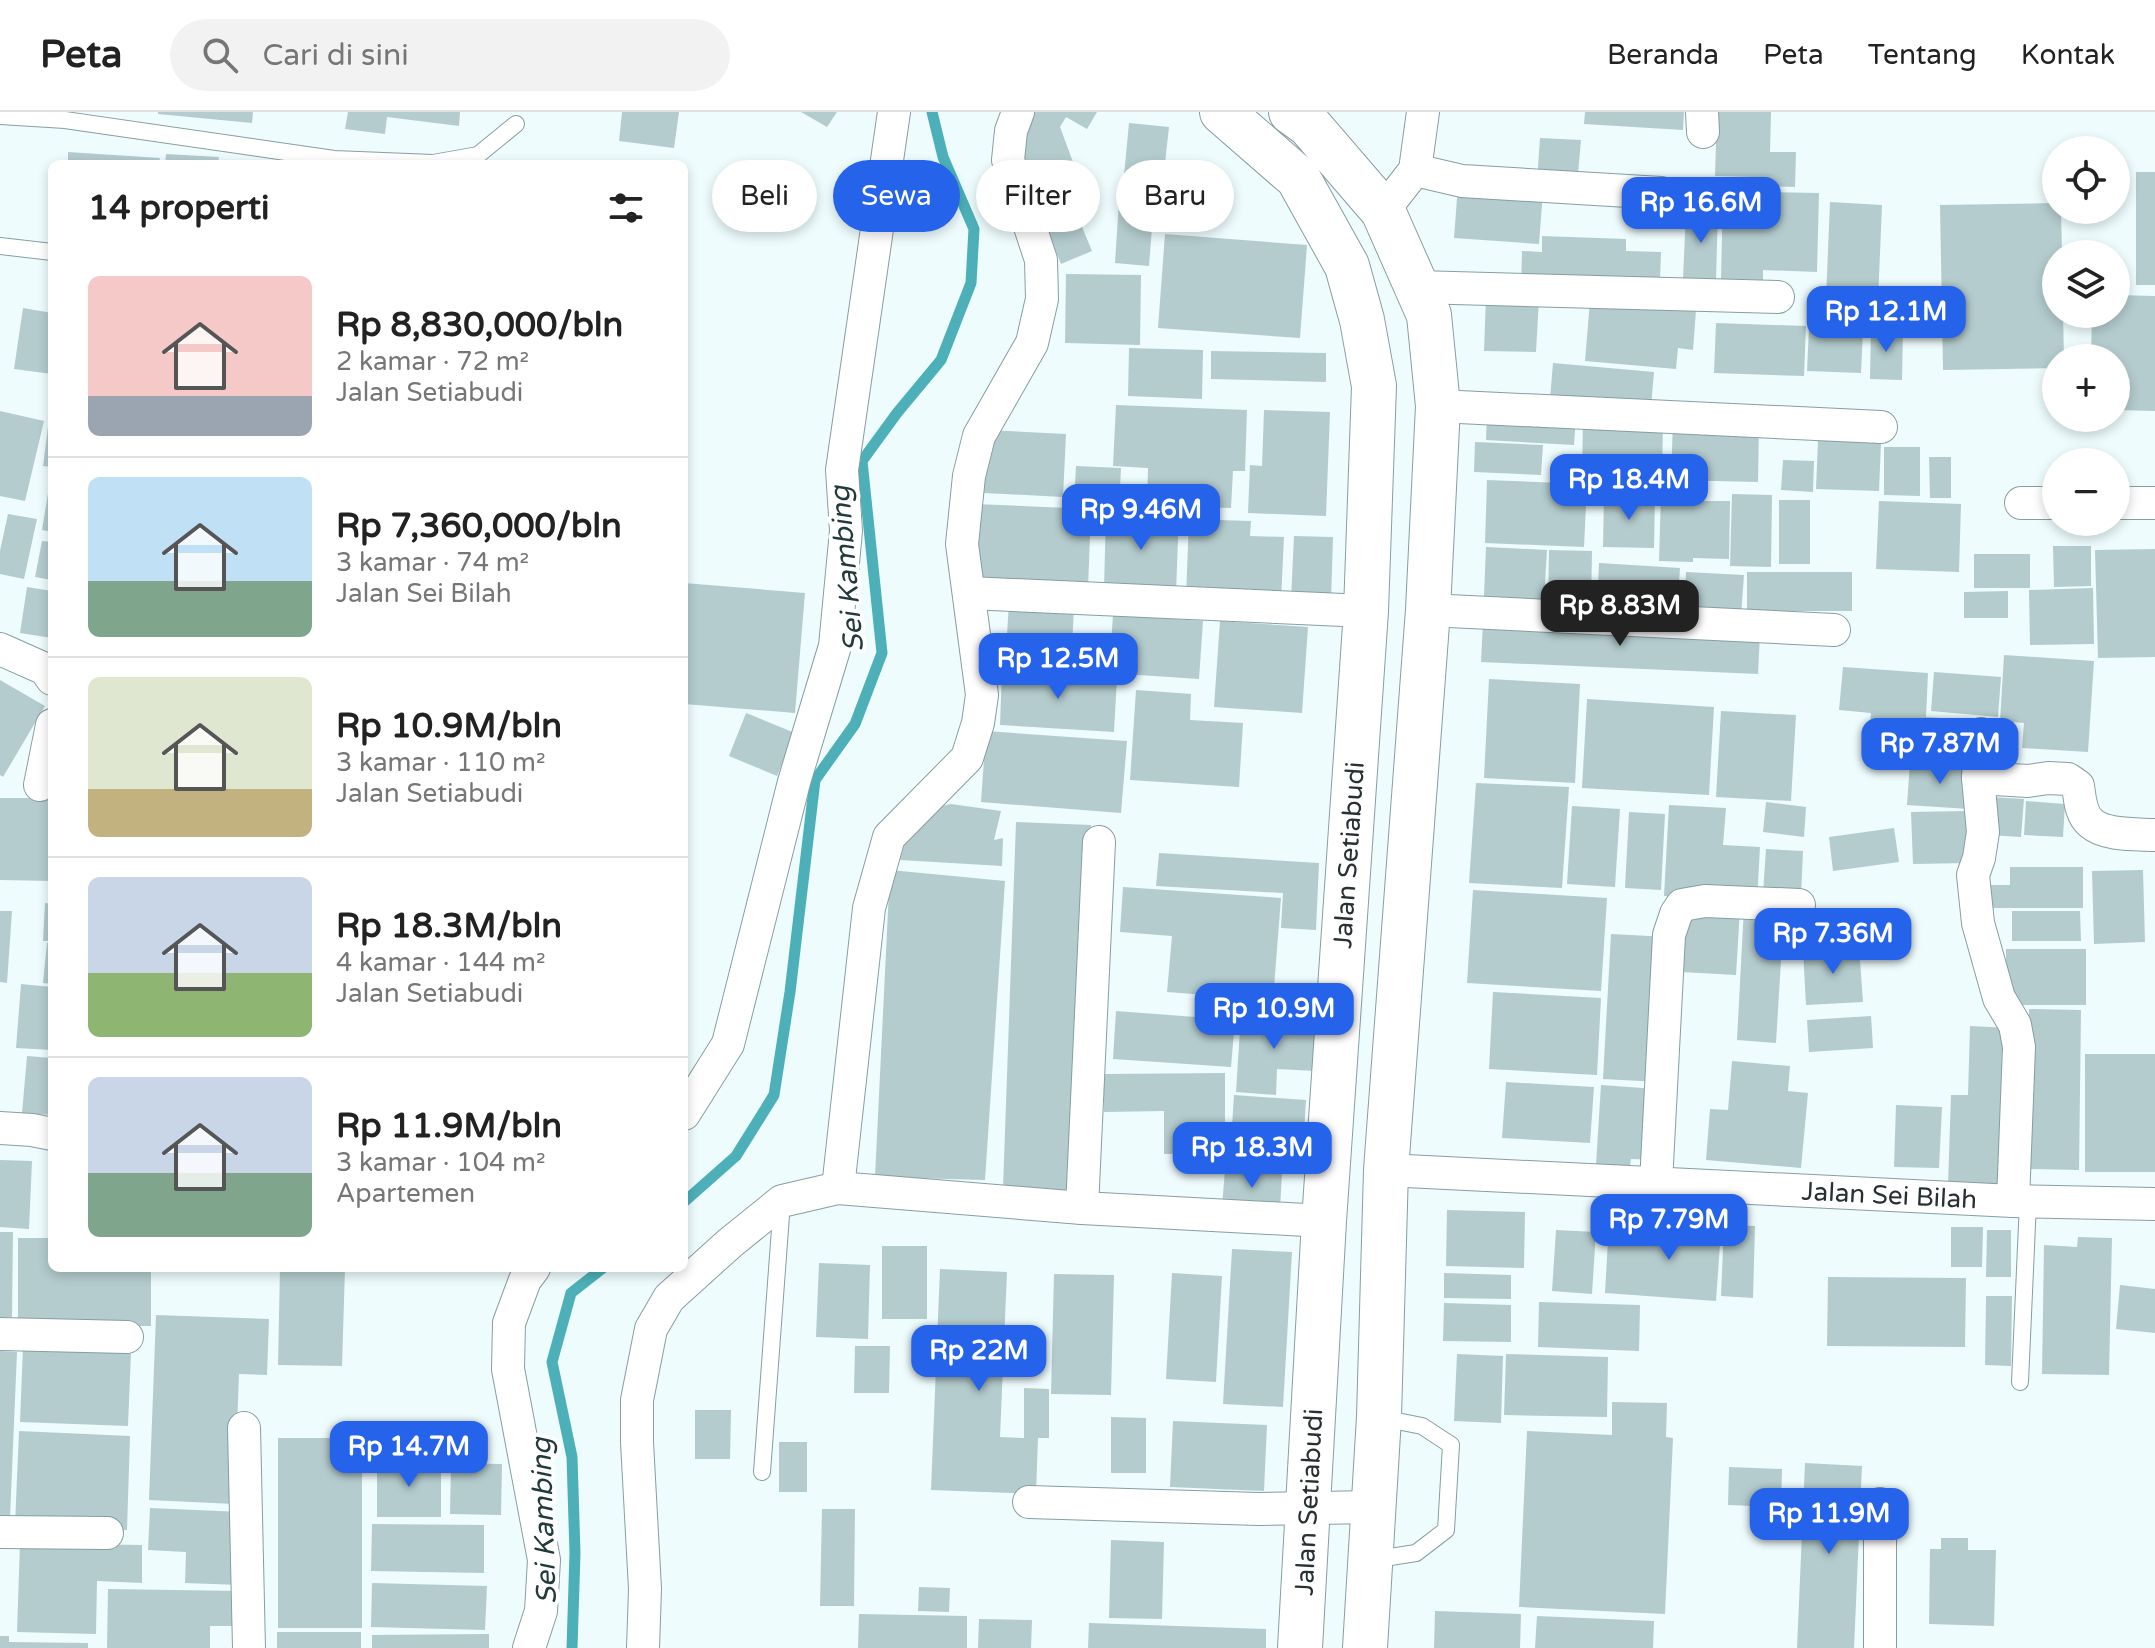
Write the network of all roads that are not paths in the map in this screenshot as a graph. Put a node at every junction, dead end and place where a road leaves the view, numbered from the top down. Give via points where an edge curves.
1 (894, 112) edge
2 (1018, 112) edge
3 (1222, 112) edge
4 (1291, 112) edge
5 (1423, 112) edge
6 (0, 116) edge
7 (516, 124) dead end
8 (354, 160) edge
9 (453, 160) edge
10 (1415, 170) junction
11 (1661, 193) dead end
12 (1383, 211) junction
13 (0, 246) edge
14 (48, 252) edge
15 (1417, 287) junction
16 (1778, 297) dead end
17 (1438, 406) junction
18 (1881, 427) dead end
19 (2021, 503) dead end
20 (2042, 503) edge
21 (2130, 503) edge
22 (2155, 503) edge
23 (969, 593) junction
24 (1428, 610) junction
25 (1366, 611) junction
26 (1834, 630) dead end
27 (0, 649) edge
28 (48, 673) edge
29 (1981, 734) dead end
30 (48, 745) edge
31 (1978, 778) junction
32 (40, 785) dead end
33 (2155, 835) edge
34 (1099, 842) dead end
35 (1799, 905) dead end
36 (688, 1108) edge
37 (0, 1128) edge
38 (48, 1133) edge
39 (1386, 1170) junction
40 (1656, 1183) junction
41 (838, 1188) junction
42 (782, 1201) junction
43 (2020, 1202) junction
44 (2155, 1204) edge
45 (1082, 1208) junction
46 (1324, 1221) junction
47 (531, 1272) edge
48 (0, 1334) edge
49 (127, 1337) dead end
50 (2020, 1382) dead end
51 (1379, 1417) junction
52 (244, 1428) dead end
53 (762, 1472) dead end
54 (1029, 1502) dead end
55 (1880, 1504) dead end
56 (1374, 1507) junction
57 (1309, 1509) junction
58 (0, 1532) edge
59 (107, 1533) dead end
60 (1369, 1560) junction
61 (249, 1648) edge
62 (529, 1648) edge
63 (643, 1648) edge
64 (1300, 1648) edge
65 (1365, 1648) edge
66 (1880, 1648) edge

1 - 36 street via 842,470 846,531 835,646 794,782 728,1044
2 - 23 street via 1008,160 1041,260 1042,299 1032,343 979,436 969,476 962,544
3 - 25 main road, Jalan Setiabudi via 1298,178 1347,266 1374,386
4 - 12 main road via 1309,125
5 - 10 street
6 - 8 lane via 65,120
7 - 9 lane via 478,155
10 - 11 street via 1462,181
10 - 12 street
12 - 15 main road
13 - 14 lane
15 - 16 street
15 - 17 main road via 1429,315
17 - 18 street
17 - 24 main road
19 - 20 street
21 - 22 street
23 - 25 street
23 - 41 street via 982,695 978,723 967,758 889,837 869,908
24 - 26 street
24 - 39 main road
25 - 46 main road, Jalan Setiabudi
27 - 28 street
29 - 31 street
30 - 32 street
31 - 33 street via 2068,779 2078,786 2081,809 2091,824 2114,833
31 - 43 street via 1983,832 1973,875 1978,923 2019,1047
34 - 45 street
35 - 40 street via 1705,901 1682,905 1676,914 1669,935
37 - 38 street
39 - 40 street, Jalan Sei Bilah
39 - 51 main road
40 - 43 street, Jalan Sei Bilah
41 - 42 street
41 - 45 street
42 - 53 lane
42 - 63 street via 669,1298 651,1329 637,1400
43 - 44 street, Jalan Sei Bilah
43 - 50 lane
45 - 46 street
46 - 57 main road, Jalan Setiabudi
47 - 62 street via 509,1323 508,1369 544,1560 541,1611
48 - 49 street
51 - 56 main road
51 - 60 lane via 1422,1426 1451,1445 1446,1530 1416,1553
52 - 61 street
54 - 57 street
55 - 66 street
56 - 57 street
56 - 60 main road
57 - 64 main road, Jalan Setiabudi
58 - 59 street
60 - 65 main road

